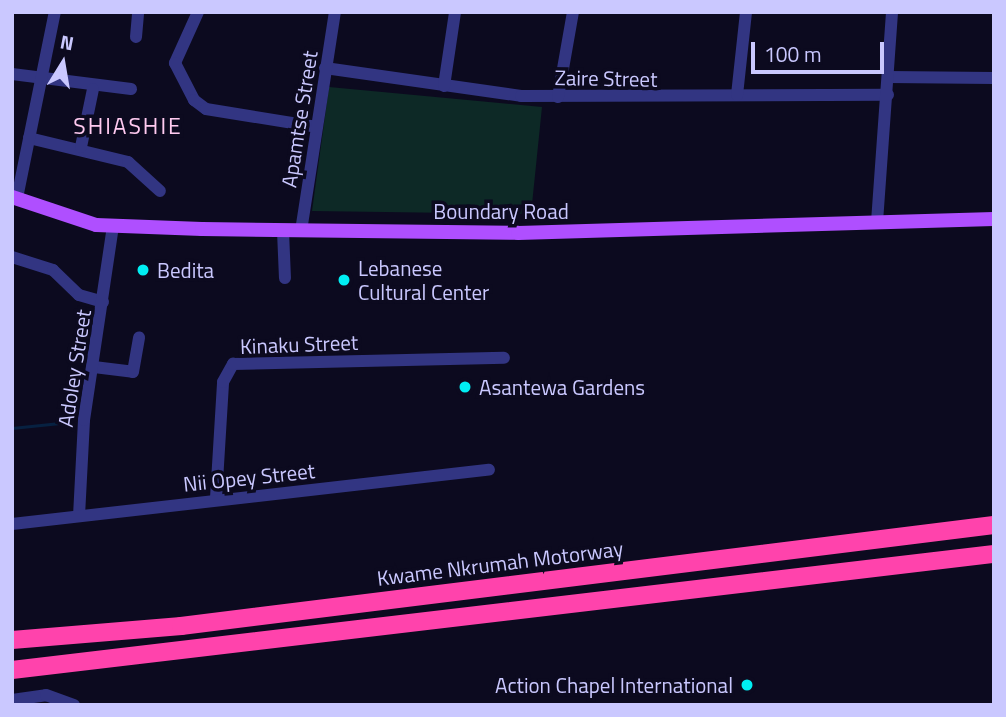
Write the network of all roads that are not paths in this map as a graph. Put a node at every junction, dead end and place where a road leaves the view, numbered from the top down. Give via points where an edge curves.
1 (55, 12) edge
2 (138, 12) edge
3 (198, 12) edge
4 (335, 12) edge
5 (455, 12) edge
6 (573, 12) edge
7 (746, 12) edge
8 (892, 12) edge
9 (136, 37) dead end
10 (326, 68) junction
11 (12, 74) edge
12 (888, 77) junction
13 (994, 78) edge
14 (40, 81) junction
15 (444, 86) junction
16 (93, 89) junction
17 (131, 89) dead end
18 (888, 94) junction
19 (737, 95) junction
20 (558, 97) junction
21 (317, 127) junction
22 (29, 138) junction
23 (81, 147) junction
24 (160, 191) dead end
25 (15, 198) edge
26 (994, 219) edge
27 (877, 222) junction
28 (113, 227) junction
29 (283, 231) junction
30 (301, 232) junction
31 (12, 257) edge
32 (285, 278) dead end
33 (103, 302) junction
34 (139, 338) dead end
35 (504, 358) dead end
36 (94, 367) junction
37 (489, 470) dead end
38 (216, 498) junction
39 (79, 516) junction
40 (12, 524) edge
41 (994, 525) edge
42 (994, 554) edge
43 (12, 640) edge
44 (12, 670) edge
45 (12, 700) edge
46 (74, 705) edge

1 - 14 street
2 - 9 street
3 - 21 street via 175,63 206,109
4 - 10 street, Apamtse Street
5 - 15 street
6 - 20 street
7 - 19 street
8 - 12 street
10 - 15 street, Zaire Street
10 - 21 street, Apamtse Street
11 - 14 street
12 - 13 street
12 - 18 street
14 - 16 street
14 - 22 street
15 - 20 street, Zaire Street
16 - 17 street
16 - 23 street
18 - 19 street, Zaire Street
18 - 27 street
19 - 20 street, Zaire Street
21 - 30 street, Apamtse Street
22 - 23 street
22 - 25 street
23 - 24 street via 128,162
25 - 28 main road, Boundary Road
26 - 27 main road, Boundary Road
27 - 30 main road, Boundary Road via 531,233
28 - 29 main road, Boundary Road
28 - 33 street, Adoley Street
29 - 30 main road, Boundary Road
29 - 32 street
31 - 33 street via 53,270 79,295
33 - 36 street, Adoley Street
34 - 36 street via 132,372
35 - 38 street, Kinaku Street via 233,364 223,382
36 - 39 street, Adoley Street
37 - 38 street, Nii Opey Street
38 - 39 street, Nii Opey Street
39 - 40 street, Nii Opey Street
41 - 43 highway, Kwame Nkrumah Motorway via 181,626
42 - 44 highway
45 - 46 street via 47,695

